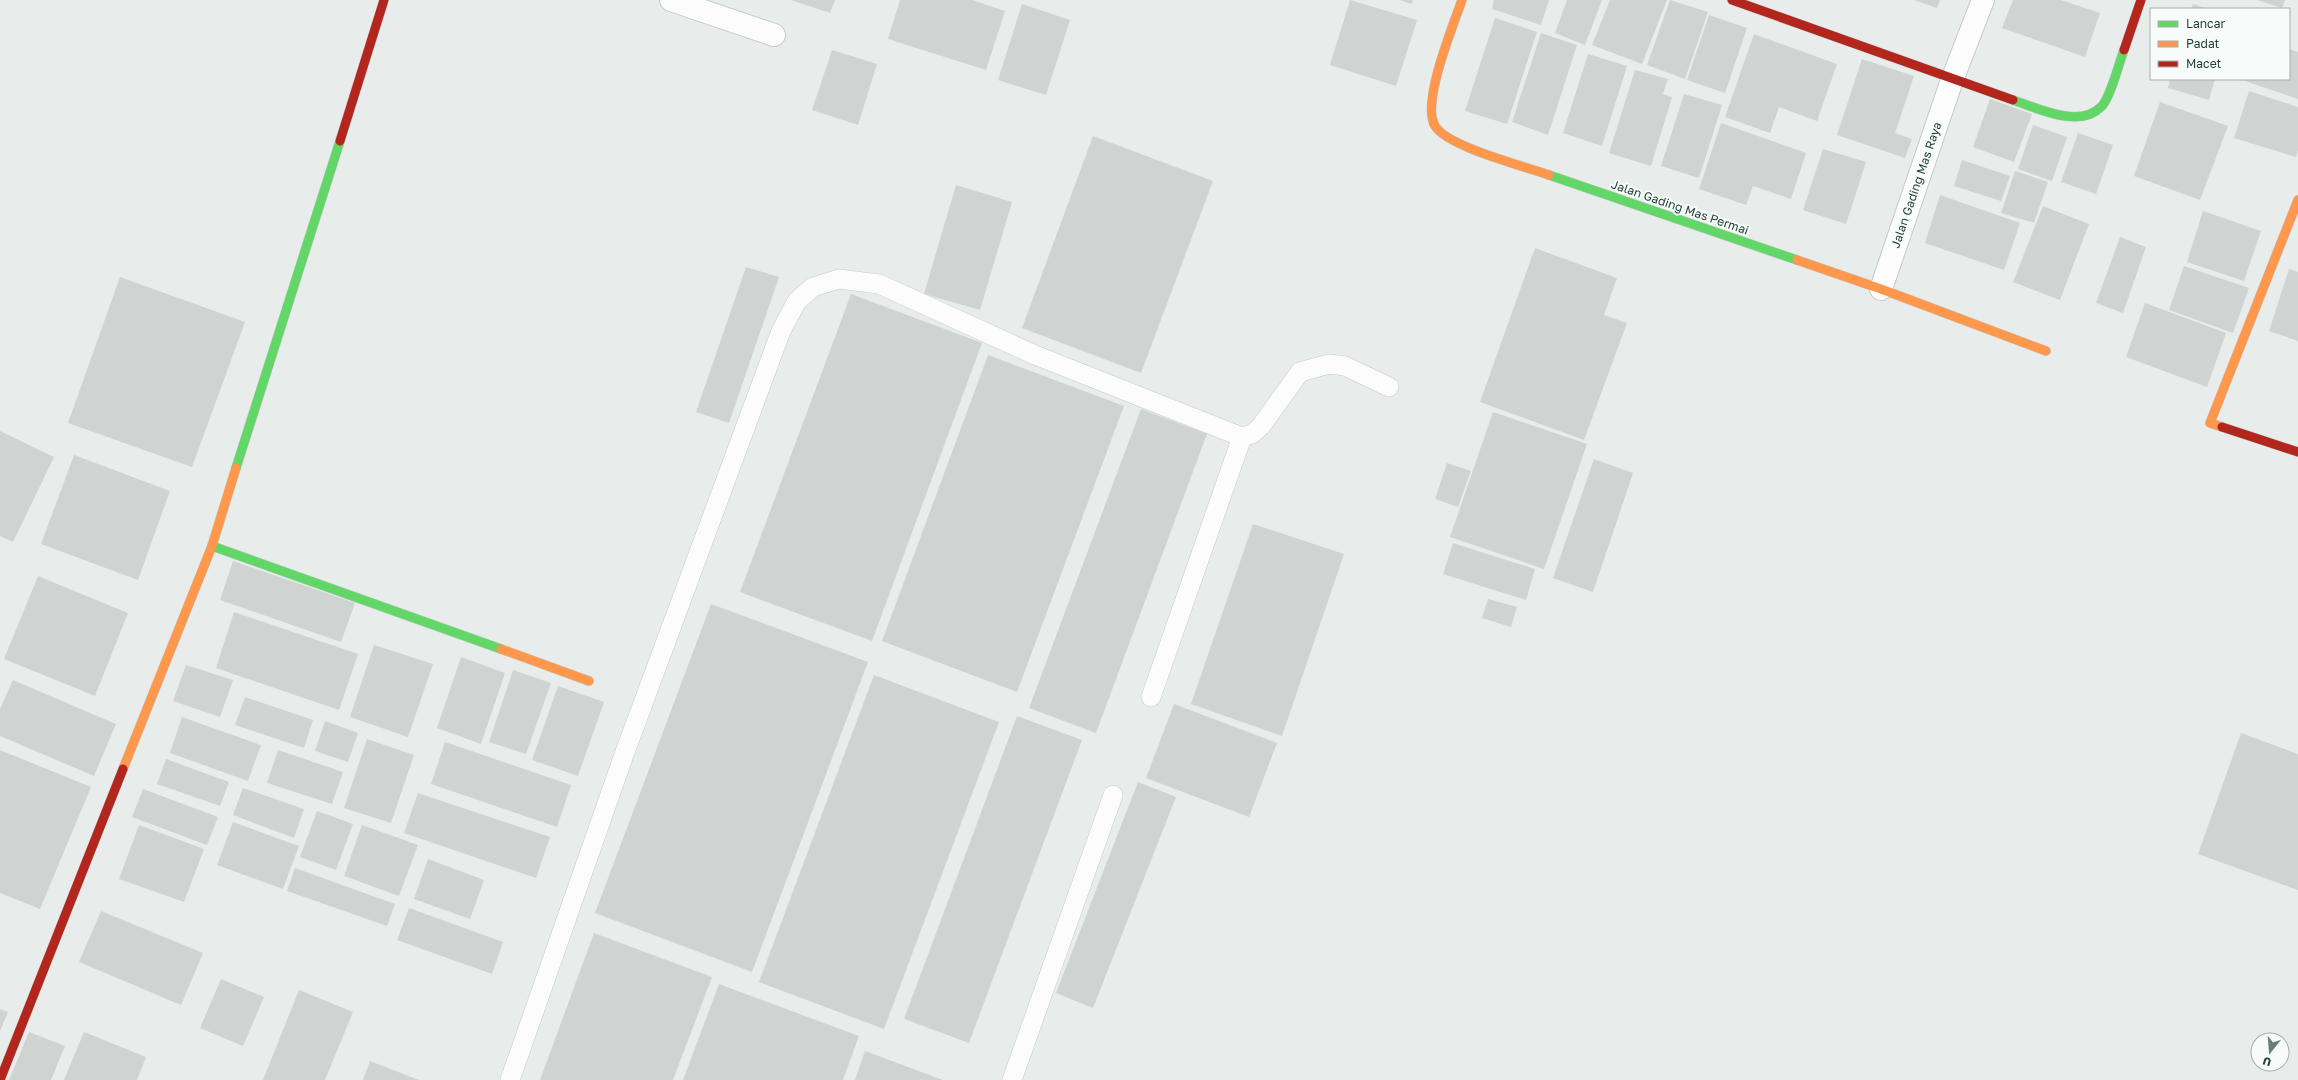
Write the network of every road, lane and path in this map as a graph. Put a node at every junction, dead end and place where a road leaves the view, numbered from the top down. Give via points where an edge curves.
1 (384, 0) edge
2 (672, 0) edge
3 (1462, 0) edge
4 (1732, 0) edge
5 (1983, 0) edge
6 (2142, 0) edge
7 (774, 34) dead end
8 (1952, 80) junction
9 (2298, 200) edge
10 (1881, 289) junction
11 (2046, 351) dead end
12 (1389, 387) dead end
13 (1242, 437) junction
14 (2298, 452) edge
15 (212, 546) junction
16 (588, 681) dead end
17 (1151, 698) dead end
18 (1114, 795) dead end
19 (0, 1080) edge
20 (510, 1080) edge
21 (1012, 1080) edge

1 - 15 street
2 - 7 street
3 - 10 street, Jalan Gading Mas Permai via 1439,70 1429,111 1434,125 1454,142
4 - 8 street
5 - 8 street, Jalan Gading Mas Raya
6 - 8 street via 2110,89 2100,107 2081,117 2052,113
8 - 10 street, Jalan Gading Mas Raya
9 - 14 street via 2210,423
10 - 11 street, Jalan Gading Mas Permai
12 - 13 lane via 1345,366 1329,364 1300,372 1261,426 1252,434
13 - 17 lane
13 - 20 lane via 1035,355 879,284 840,279 813,287 797,300 781,331 625,752
15 - 16 street
15 - 19 street
18 - 21 lane

